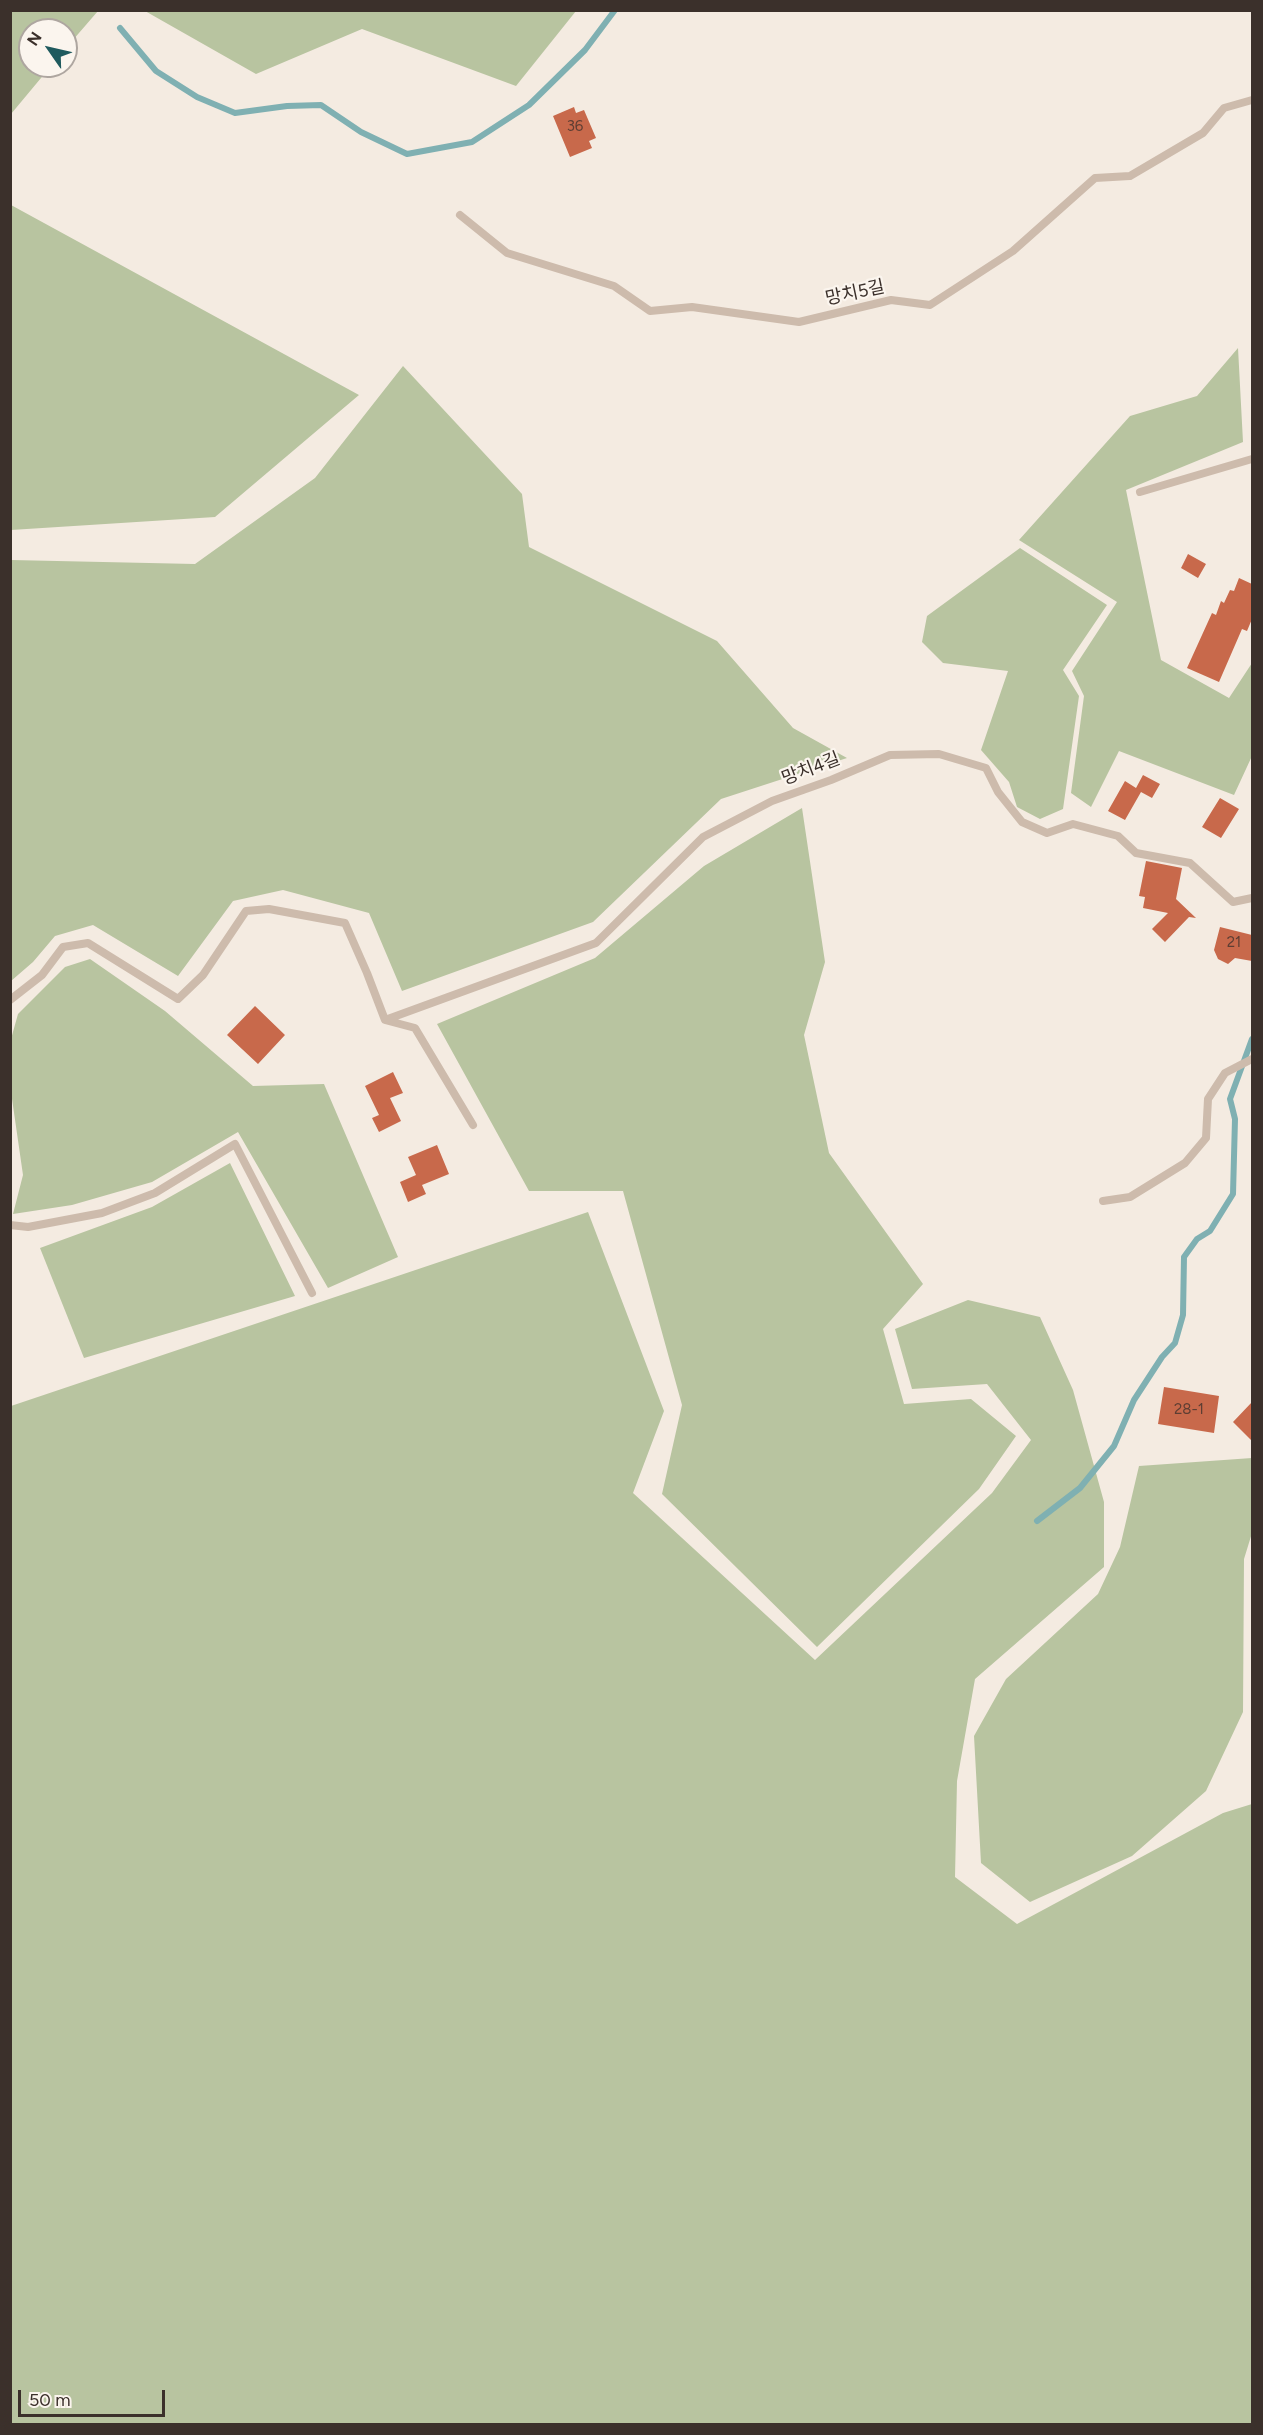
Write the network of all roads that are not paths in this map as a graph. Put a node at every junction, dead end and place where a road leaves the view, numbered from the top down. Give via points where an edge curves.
1 (1252, 100) edge
2 (460, 215) dead end
3 (1252, 459) edge
4 (1140, 492) dead end
5 (1252, 898) edge
6 (10, 1000) edge
7 (385, 1020) junction
8 (1252, 1059) edge
9 (473, 1125) dead end
10 (1103, 1200) dead end
11 (10, 1225) edge
12 (312, 1293) dead end

1 - 2 lane, 망치5길 via 1224,108 1203,133 1130,176 1095,178 1013,251 930,305 891,300 799,322 692,307 650,311 614,286 507,253
3 - 4 lane
5 - 7 lane, 망치4길 via 1233,902 1190,863 1136,853 1118,836 1073,824 1047,833 1022,822 998,792 986,768 939,754 890,755 772,801 703,837 596,942
6 - 7 lane via 42,975 63,947 88,943 178,999 203,975 246,911 269,909 345,923
7 - 9 lane via 415,1028
8 - 10 lane via 1225,1073 1208,1099 1206,1138 1185,1163 1130,1197
11 - 12 lane via 28,1227 102,1213 155,1193 235,1144

